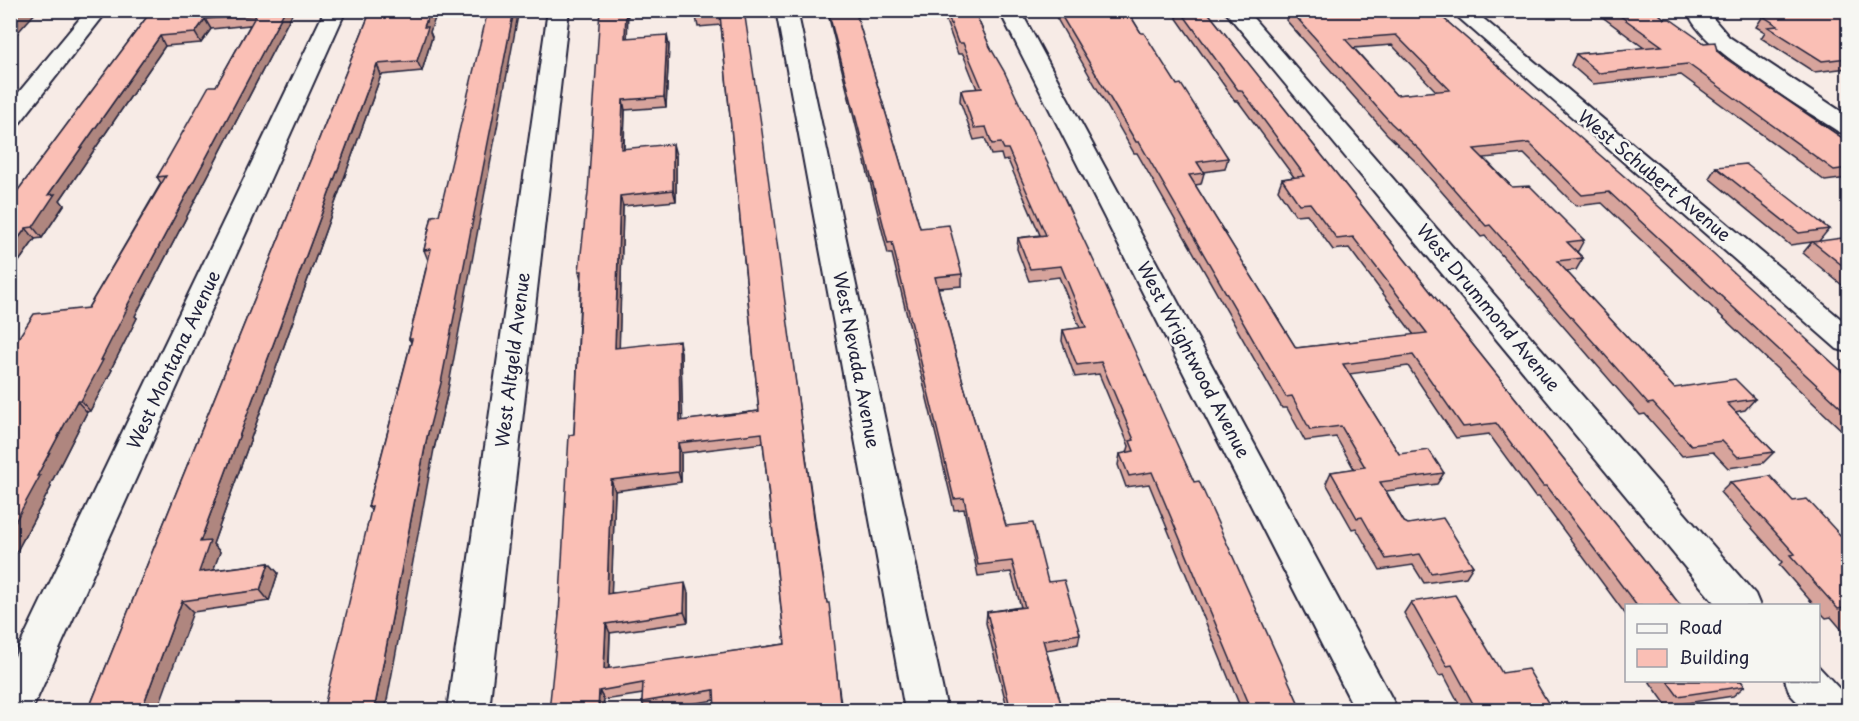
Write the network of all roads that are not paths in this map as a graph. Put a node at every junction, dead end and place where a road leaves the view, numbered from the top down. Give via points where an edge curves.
1 (98, 10) edge
2 (336, 10) edge
3 (559, 10) edge
4 (786, 10) edge
5 (1009, 10) edge
6 (1234, 10) edge
7 (1461, 10) edge
8 (1703, 10) edge
9 (1848, 97) edge
10 (1810, 102) junction
11 (10, 119) edge
12 (1848, 127) edge
13 (1848, 341) edge
14 (1739, 604) edge
15 (1806, 682) edge
16 (11, 711) edge
17 (468, 711) edge
18 (926, 711) edge
19 (1377, 711) edge
20 (1831, 711) edge

1 - 11 street
2 - 16 street, West Montana Avenue
3 - 17 street, West Altgeld Avenue
4 - 18 street, West Nevada Avenue
5 - 19 street, West Wrightwood Avenue
6 - 14 street, West Drummond Avenue
7 - 13 street, West Schubert Avenue
8 - 10 street via 1701,17 1713,34
9 - 10 street
10 - 12 street
15 - 20 street

